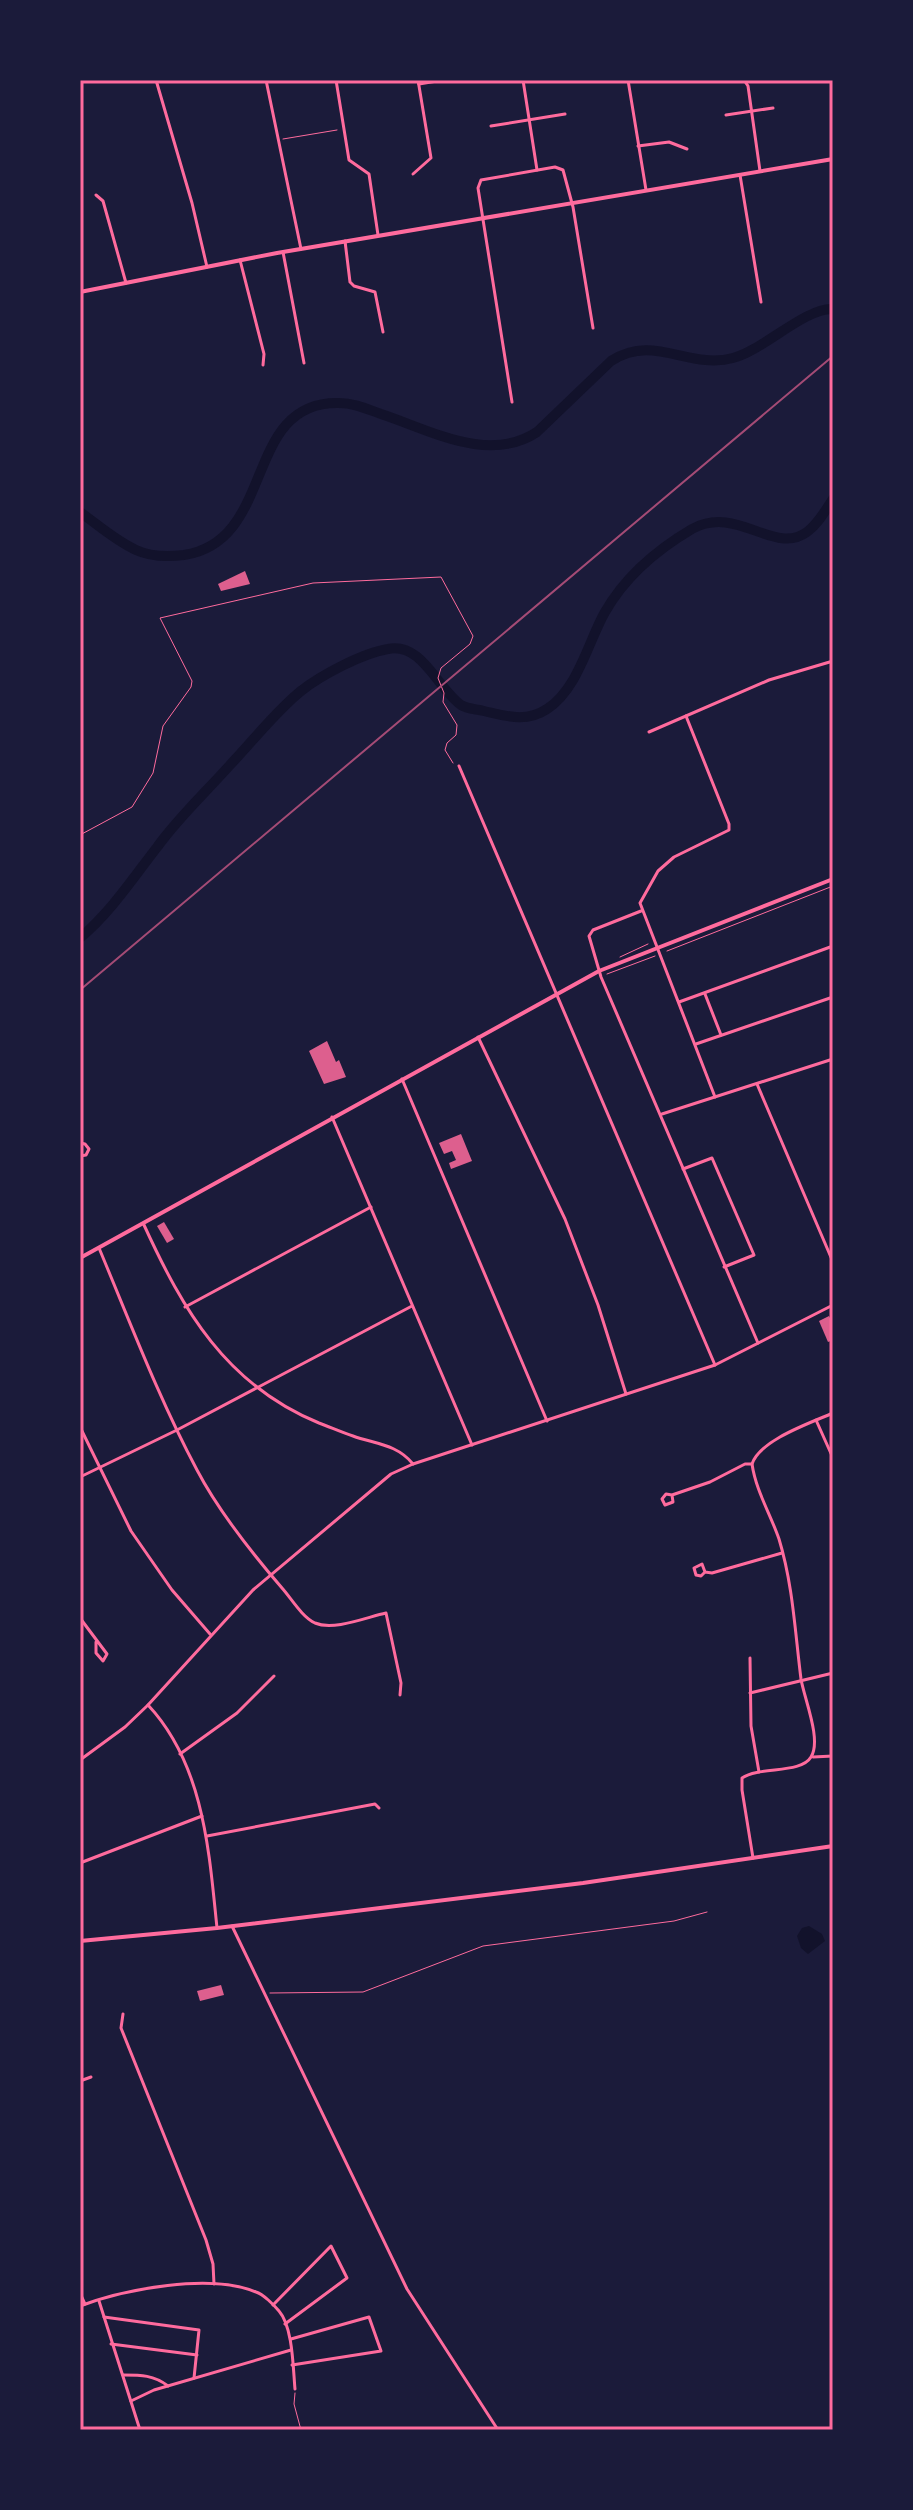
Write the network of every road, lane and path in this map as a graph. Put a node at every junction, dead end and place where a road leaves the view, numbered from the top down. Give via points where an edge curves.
1 (156, 80) edge
2 (266, 80) edge
3 (336, 80) edge
4 (443, 80) edge
5 (523, 80) edge
6 (628, 80) edge
7 (744, 80) edge
8 (418, 82) edge
9 (773, 108) dead end
10 (752, 111) junction
11 (565, 114) dead end
12 (726, 115) dead end
13 (530, 121) junction
14 (491, 126) dead end
15 (344, 129) junction
16 (280, 140) junction
17 (638, 146) junction
18 (687, 149) dead end
19 (833, 159) edge
20 (537, 170) junction
21 (760, 171) junction
22 (413, 174) dead end
23 (740, 175) junction
24 (646, 190) junction
25 (96, 195) dead end
26 (573, 203) junction
27 (483, 218) junction
28 (378, 235) junction
29 (345, 241) junction
30 (301, 249) junction
31 (281, 252) junction
32 (240, 260) junction
33 (207, 267) junction
34 (126, 283) junction
35 (80, 292) edge
36 (761, 302) dead end
37 (593, 328) dead end
38 (383, 332) dead end
39 (304, 363) dead end
40 (263, 365) dead end
41 (512, 402) dead end
42 (833, 572) edge
43 (833, 578) edge
44 (833, 661) edge
45 (686, 716) junction
46 (649, 732) dead end
47 (459, 766) joint
48 (80, 835) edge
49 (833, 879) edge
50 (833, 886) edge
51 (641, 911) junction
52 (833, 946) edge
53 (658, 947) junction
54 (661, 953) junction
55 (600, 974) junction
56 (705, 993) junction
57 (556, 994) junction
58 (833, 997) edge
59 (679, 1002) junction
60 (721, 1035) junction
61 (478, 1037) junction
62 (696, 1044) junction
63 (833, 1059) edge
64 (402, 1079) junction
65 (757, 1084) junction
66 (715, 1097) junction
67 (660, 1115) junction
68 (332, 1117) junction
69 (80, 1143) edge
70 (80, 1156) edge
71 (683, 1169) junction
72 (371, 1207) junction
73 (143, 1223) junction
74 (99, 1248) junction
75 (80, 1258) edge
76 (833, 1262) edge
77 (724, 1267) junction
78 (412, 1306) junction
79 (185, 1307) junction
80 (832, 1307) edge
81 (758, 1343) junction
82 (715, 1365) junction
83 (259, 1388) junction
84 (626, 1395) junction
85 (833, 1413) edge
86 (816, 1420) junction
87 (547, 1421) junction
88 (80, 1427) edge
89 (177, 1430) junction
90 (472, 1445) junction
91 (833, 1458) edge
92 (413, 1464) junction
93 (752, 1464) junction
94 (98, 1468) junction
95 (80, 1477) edge
96 (672, 1495) dead end
97 (782, 1553) junction
98 (705, 1572) dead end
99 (270, 1574) junction
100 (80, 1618) edge
101 (210, 1634) junction
102 (96, 1642) dead end
103 (750, 1658) dead end
104 (833, 1673) edge
105 (274, 1676) dead end
106 (801, 1680) junction
107 (750, 1693) junction
108 (400, 1695) dead end
109 (148, 1705) junction
110 (180, 1754) junction
111 (833, 1756) edge
112 (812, 1757) junction
113 (80, 1760) edge
114 (759, 1772) junction
115 (379, 1808) dead end
116 (202, 1816) junction
117 (207, 1836) junction
118 (833, 1846) edge
119 (753, 1858) junction
120 (80, 1863) edge
121 (707, 1912) dead end
122 (232, 1926) junction
123 (217, 1928) junction
124 (80, 1941) edge
125 (263, 1994) junction
126 (123, 2014) dead end
127 (91, 2077) dead end
128 (80, 2081) edge
129 (214, 2284) junction
130 (80, 2293) edge
131 (99, 2301) junction
132 (82, 2305) edge
133 (272, 2305) junction
134 (104, 2317) junction
135 (285, 2324) junction
136 (289, 2340) junction
137 (111, 2344) junction
138 (291, 2350) junction
139 (197, 2355) junction
140 (292, 2365) junction
141 (122, 2375) junction
142 (194, 2379) junction
143 (168, 2386) junction
144 (295, 2389) joint
145 (131, 2401) junction
146 (140, 2430) edge
147 (301, 2430) edge
148 (498, 2430) edge

1 - 33 street
2 - 16 street
3 - 15 street
4 - 8 street
5 - 13 street
6 - 17 street
7 - 10 street
8 - 22 street via 431,158
9 - 10 street
10 - 12 street
10 - 21 street
11 - 13 street
13 - 14 street
13 - 20 street
15 - 16 path
15 - 28 street via 349,160 369,174
16 - 30 street
17 - 18 street via 669,142
17 - 24 street
19 - 21 street
20 - 26 street via 563,170
20 - 27 street via 481,180
21 - 23 street
23 - 24 street
23 - 36 street
24 - 26 street
25 - 34 street via 103,201
26 - 27 street
26 - 37 street
27 - 28 street
27 - 41 street
28 - 29 street
29 - 30 street
29 - 38 street via 350,282 375,292
30 - 31 street
31 - 32 street
31 - 39 street
32 - 33 street
32 - 40 street
33 - 34 street
34 - 35 street
42 - 43 path
44 - 45 street via 769,680
45 - 46 street
45 - 51 street via 729,830 658,871 643,894
47 - 48 path via 445,750 457,725 443,702 438,678 441,668 473,636 441,577 313,583 160,618 191,687 163,726 153,773 132,807
47 - 57 street
49 - 53 street
50 - 54 path
51 - 53 street
51 - 55 street via 589,936
52 - 56 street
53 - 54 street
53 - 55 street
54 - 55 path
54 - 59 street
55 - 57 street
55 - 67 street
56 - 59 street
56 - 60 street
57 - 61 street
57 - 82 street
58 - 60 street
59 - 62 street
60 - 62 street
61 - 64 street
61 - 84 street via 565,1219
62 - 66 street
63 - 65 street
64 - 68 street
64 - 87 street
65 - 66 street
65 - 76 street
66 - 67 street
67 - 71 street
68 - 72 street
68 - 73 street
69 - 70 street via 89,1151
71 - 77 street
71 - 77 street via 712,1158 754,1255
72 - 78 street
72 - 79 street
73 - 74 street
73 - 79 street
74 - 75 street
74 - 89 street
77 - 81 street
78 - 83 street
78 - 90 street
79 - 83 street via 231,1364
80 - 81 street
81 - 82 street
82 - 84 street
83 - 89 street
83 - 92 street via 314,1421 397,1448
84 - 87 street
85 - 86 street
86 - 91 street
86 - 93 street via 772,1443
87 - 90 street
88 - 94 street
89 - 94 street
89 - 99 street via 222,1510
90 - 92 street
92 - 99 street via 391,1474
93 - 96 street
93 - 97 street
94 - 95 street
94 - 101 street via 149,1560
97 - 98 street
97 - 106 street via 796,1617
99 - 101 street
99 - 108 street via 311,1621 322,1625 386,1613
100 - 102 street
101 - 109 street
103 - 107 street
104 - 106 street
105 - 110 street via 237,1713
106 - 107 street
106 - 112 street via 813,1728
107 - 114 street
109 - 110 street
109 - 113 street
110 - 116 street
111 - 112 street
112 - 114 street via 802,1765
114 - 119 street via 741,1781
115 - 117 street via 375,1804
116 - 117 street
116 - 120 street
117 - 123 street
118 - 119 street
119 - 122 street
121 - 125 path via 483,1946 363,1992
122 - 123 street
122 - 125 street
123 - 124 street
125 - 148 street via 407,2289
126 - 129 street via 121,2028 206,2240
127 - 128 street
129 - 131 street
129 - 133 street via 259,2292
130 - 132 street
131 - 132 street
131 - 134 street
133 - 135 street
133 - 135 street via 331,2246 347,2278
134 - 137 street
134 - 139 street via 199,2330
135 - 136 street
136 - 138 street
136 - 140 street via 369,2317 381,2351
137 - 139 street
137 - 141 street
138 - 140 street
138 - 142 street
139 - 142 street
140 - 144 street
141 - 143 street via 144,2375
141 - 145 street
142 - 143 street
143 - 145 street
144 - 147 path
145 - 146 street

